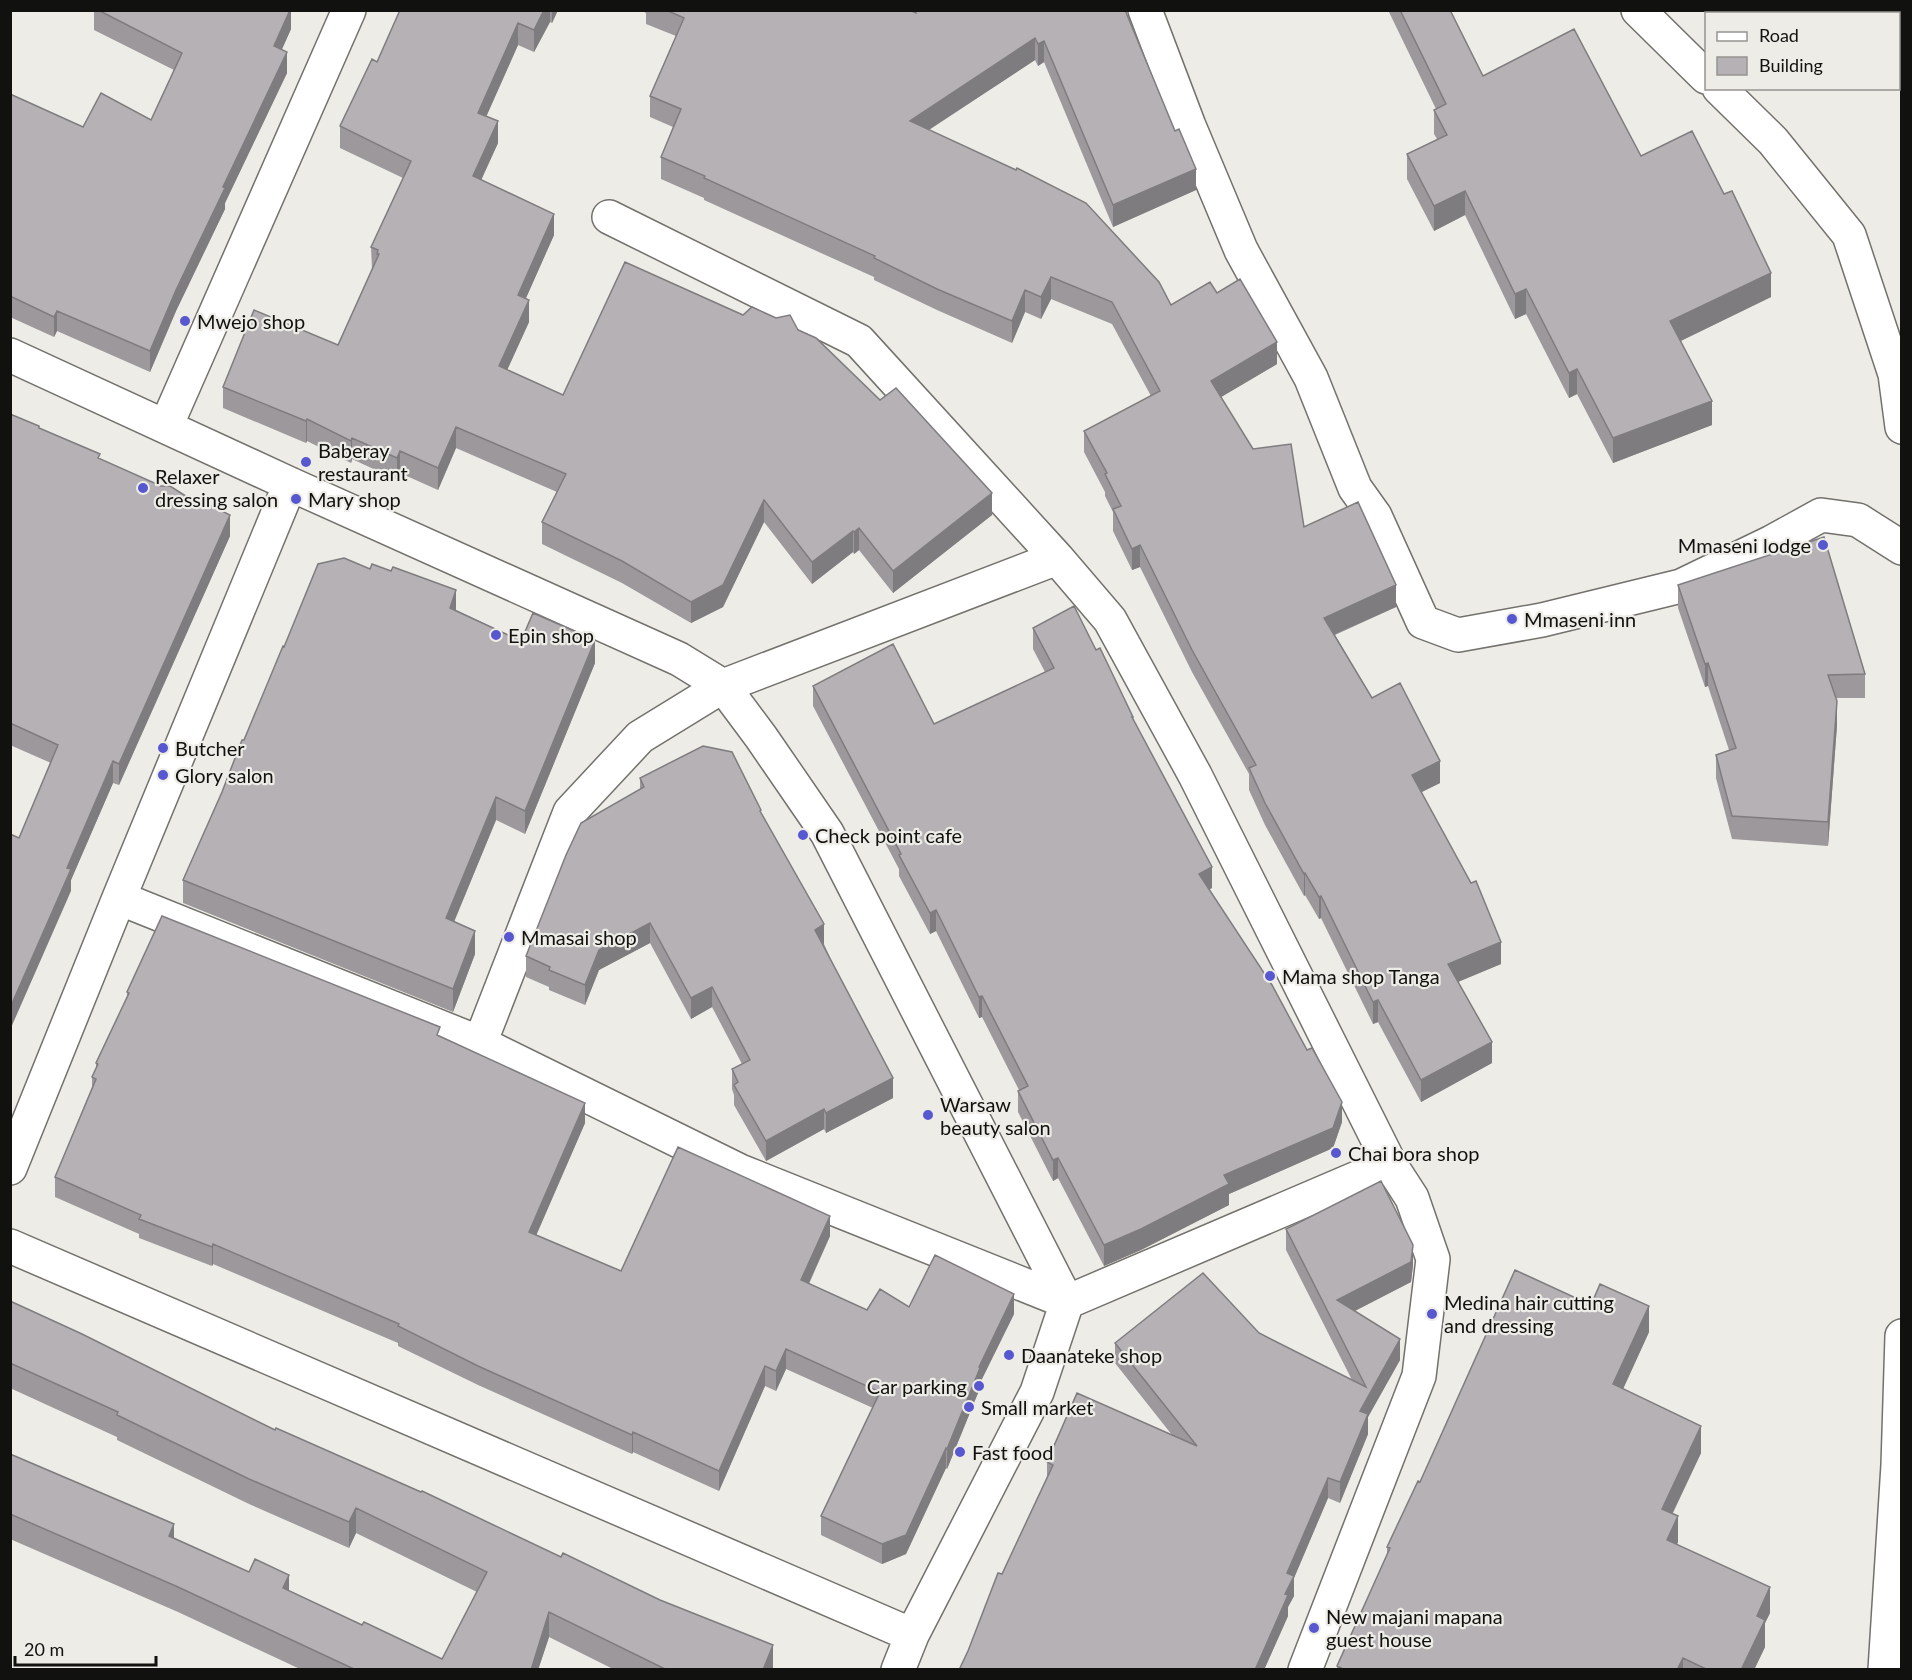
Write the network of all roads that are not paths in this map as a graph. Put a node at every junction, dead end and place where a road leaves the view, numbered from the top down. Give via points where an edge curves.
1 (349, 10) edge
2 (1145, 10) edge
3 (1638, 10) edge
4 (1705, 75) edge
5 (1721, 90) edge
6 (609, 217) dead end
7 (10, 355) edge
8 (166, 426) junction
9 (1902, 427) edge
10 (290, 484) junction
11 (1902, 548) edge
12 (1056, 558) junction
13 (723, 686) junction
14 (119, 898) junction
15 (480, 1043) junction
16 (1390, 1164) junction
17 (10, 1168) edge
18 (10, 1246) edge
19 (1067, 1302) junction
20 (1902, 1336) edge
21 (1900, 1465) edge
22 (912, 1635) junction
23 (898, 1670) edge
24 (1305, 1670) edge
25 (1885, 1670) edge

1 - 8 street
2 - 11 street via 1241,250 1311,378 1355,488 1375,516 1423,622 1458,635 1542,620 1681,586 1821,515 1858,520
3 - 4 street
5 - 9 street via 1773,141 1849,235 1895,374
6 - 12 street via 859,341
7 - 8 street
8 - 10 street
10 - 13 street via 679,659
10 - 14 street
12 - 13 street
12 - 16 street via 1110,620 1195,775
13 - 15 street via 639,737 570,812
13 - 19 street via 827,833
14 - 15 street
14 - 17 street
15 - 19 street via 740,1171
16 - 19 street
16 - 24 street via 1412,1198 1433,1259 1419,1376
18 - 22 street
19 - 22 street via 1037,1392
20 - 21 street
21 - 25 street
22 - 23 street

